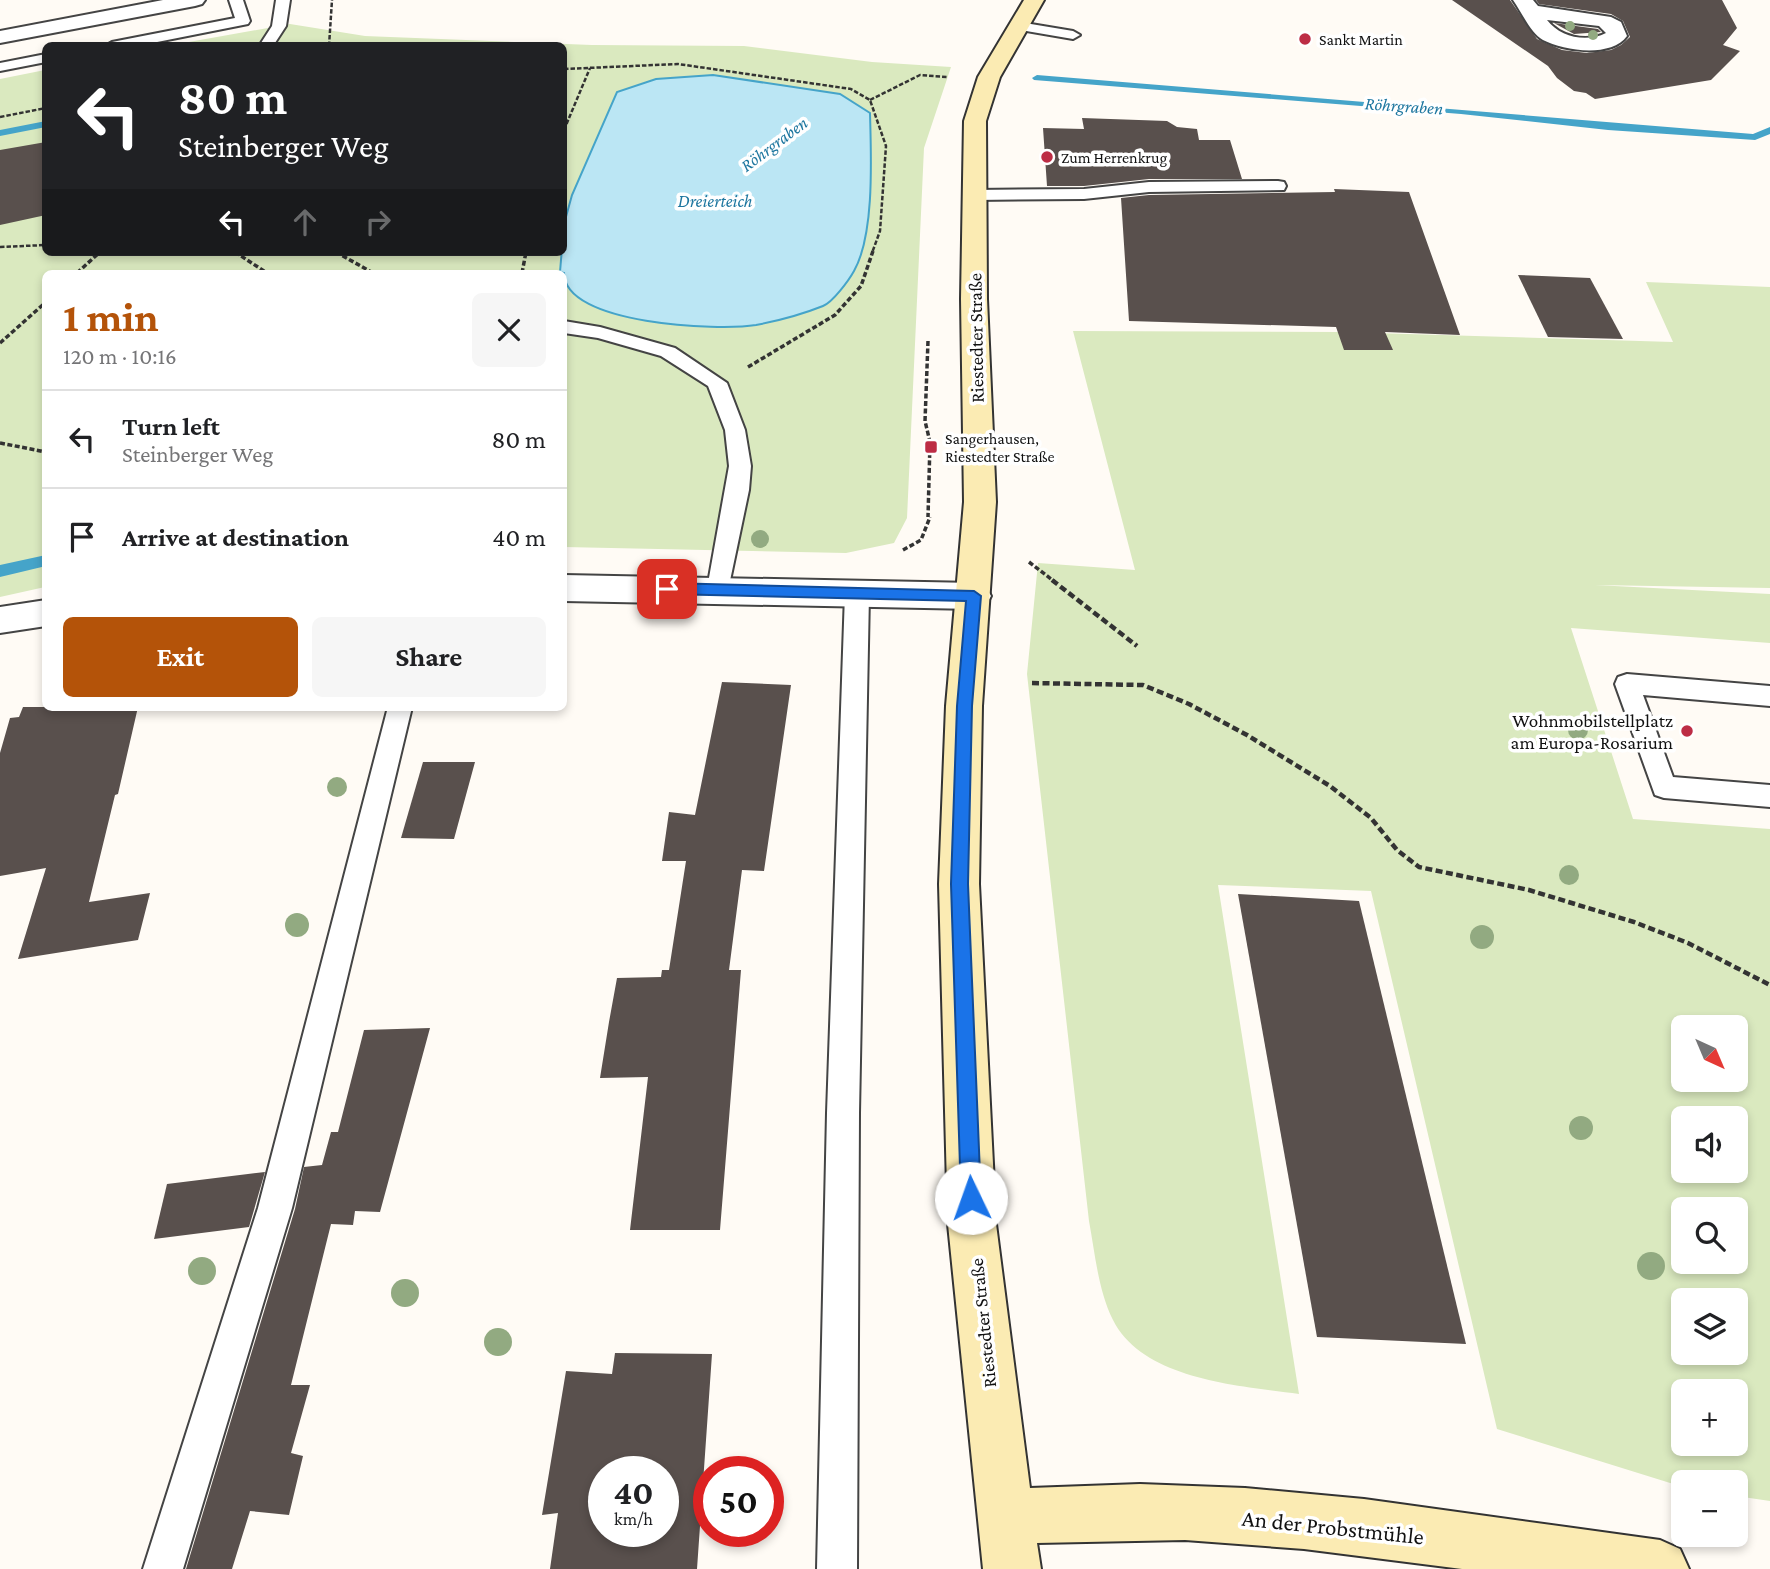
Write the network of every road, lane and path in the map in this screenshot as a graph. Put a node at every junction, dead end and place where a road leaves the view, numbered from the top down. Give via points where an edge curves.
1 (195, 0) edge
2 (236, 0) edge
3 (283, 0) edge
4 (332, 0) edge
5 (1034, 0) edge
6 (1019, 26) junction
7 (1073, 35) dead end
8 (0, 37) edge
9 (134, 42) edge
10 (269, 42) edge
11 (329, 42) edge
12 (42, 59) edge
13 (0, 67) edge
14 (590, 68) junction
15 (567, 69) edge
16 (957, 78) dead end
17 (870, 100) junction
18 (42, 109) edge
19 (0, 117) edge
20 (567, 123) edge
21 (1278, 186) dead end
22 (974, 195) junction
23 (42, 245) edge
24 (0, 247) edge
25 (96, 256) edge
26 (241, 256) edge
27 (343, 256) edge
28 (80, 270) edge
29 (262, 270) edge
30 (368, 270) edge
31 (42, 306) edge
32 (567, 328) edge
33 (0, 343) edge
34 (717, 383) junction
35 (0, 443) edge
36 (42, 451) edge
37 (1029, 562) dead end
38 (567, 588) edge
39 (719, 589) junction
40 (857, 594) junction
41 (974, 596) junction
42 (42, 614) edge
43 (0, 620) edge
44 (1137, 646) dead end
45 (1032, 683) dead end
46 (1770, 696) edge
47 (399, 711) edge
48 (1770, 796) edge
49 (1770, 985) edge
50 (1008, 1543) edge
51 (163, 1569) edge
52 (837, 1569) edge
53 (1660, 1569) edge

1 - 8 street
2 - 9 lane via 243,21
3 - 10 lane via 279,26
4 - 11 path
5 - 6 main road, Riestedter Straße
6 - 7 lane
6 - 22 main road, Riestedter Straße via 977,107
12 - 13 lane
14 - 15 path
14 - 17 path via 678,64 851,89
14 - 20 path
16 - 17 path via 920,75
17 - 34 path via 886,146 880,231 861,286 835,315
18 - 19 path
21 - 22 lane
22 - 41 main road, Riestedter Straße via 980,502
23 - 24 path
25 - 28 path
26 - 29 path
27 - 30 path
31 - 33 path
32 - 34 lane via 668,352
34 - 39 lane via 735,430 740,466
35 - 36 path
37 - 44 path
38 - 39 street
39 - 40 street
40 - 41 street
40 - 52 lane
41 - 50 main road, Riestedter Straße via 962,747 961,977 972,1224
42 - 43 street
45 - 49 path via 1143,685 1189,704 1306,771 1371,818 1397,850 1419,867 1530,890 1634,922 1688,943
46 - 48 lane via 1627,684 1664,787
47 - 51 lane via 275,1208
50 - 53 main road, An der Probstmühle via 1108,1511 1185,1512 1306,1521

